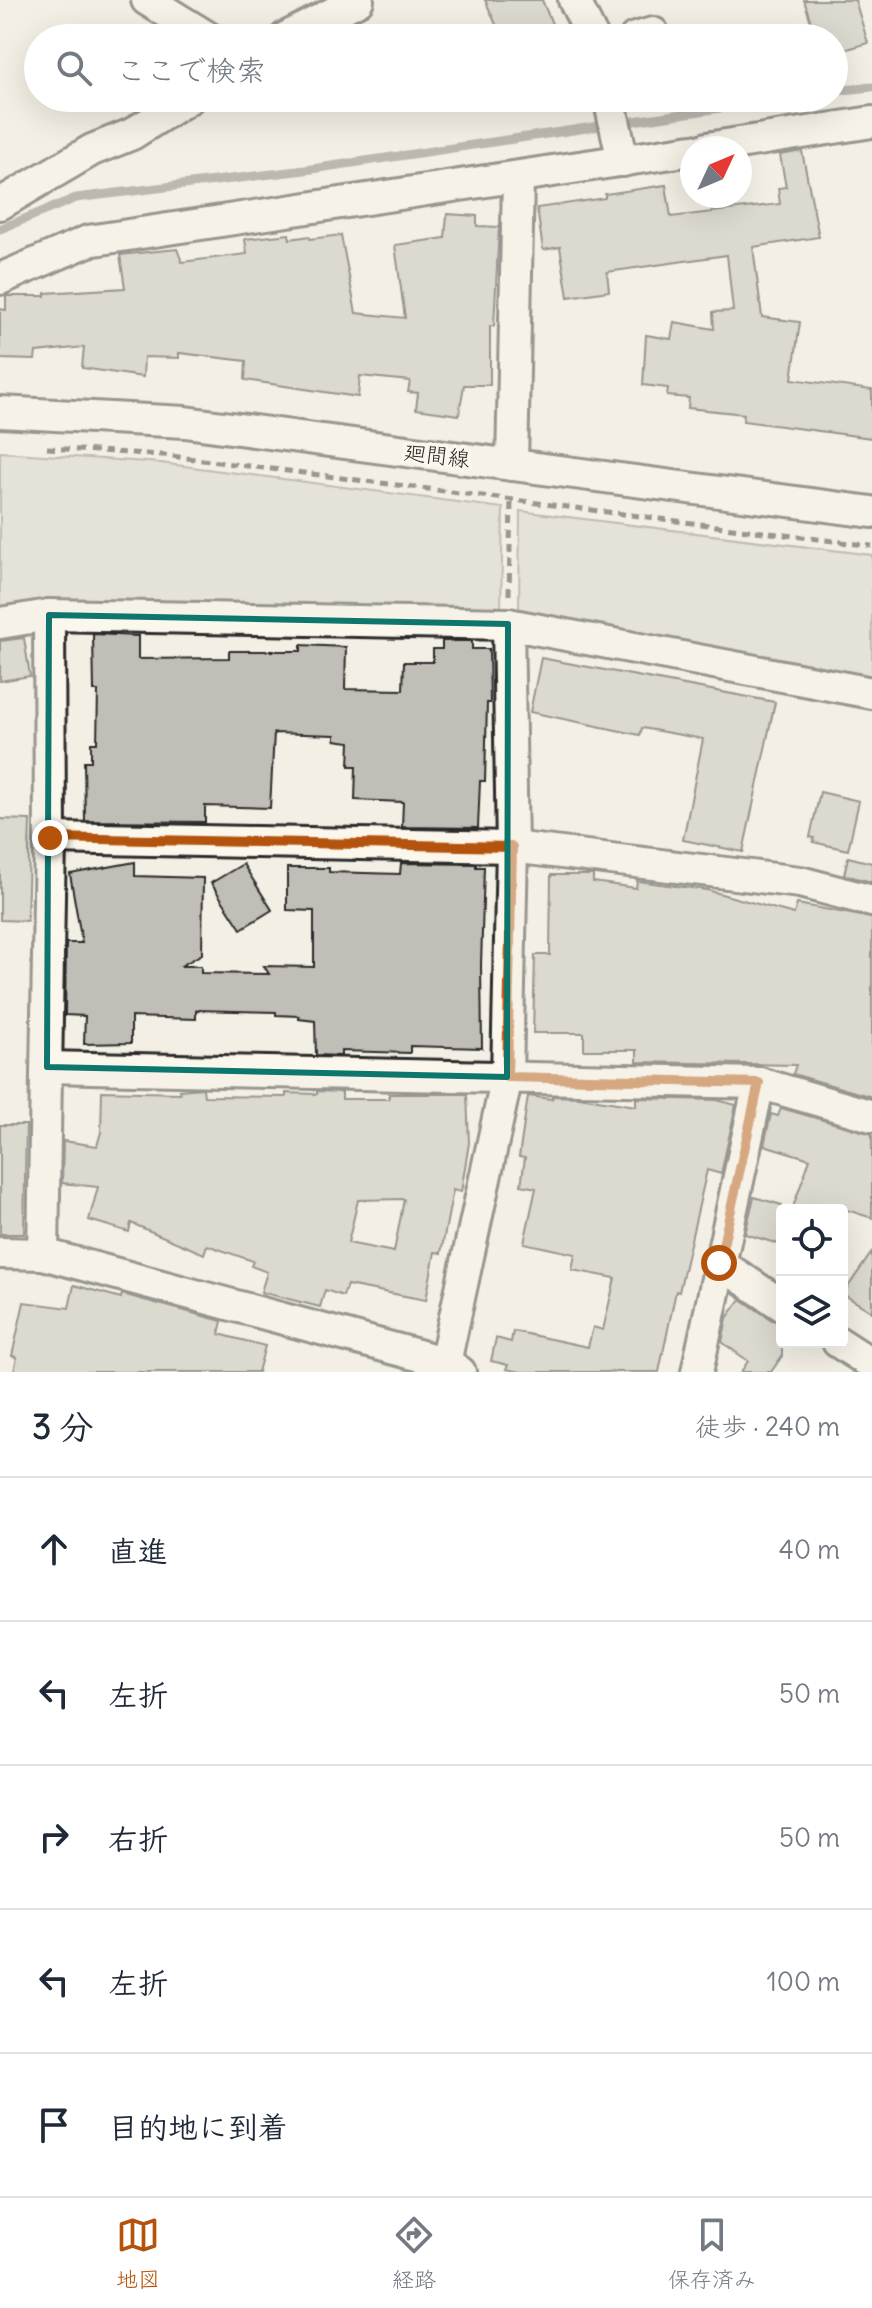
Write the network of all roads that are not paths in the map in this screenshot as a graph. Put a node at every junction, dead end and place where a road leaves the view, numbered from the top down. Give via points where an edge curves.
1 (147, 0) edge
2 (358, 0) edge
3 (574, 0) edge
4 (186, 24) edge
5 (312, 24) edge
6 (586, 24) edge
7 (167, 112) edge
8 (872, 122) edge
9 (616, 127) edge
10 (752, 141) edge
11 (680, 146) edge
12 (518, 178) junction
13 (0, 204) edge
14 (0, 279) edge
15 (0, 412) edge
16 (512, 465) junction
17 (872, 512) edge
18 (49, 615) junction
19 (0, 623) edge
20 (508, 624) junction
21 (872, 693) edge
22 (50, 838) junction
23 (512, 847) junction
24 (872, 901) edge
25 (47, 1067) junction
26 (507, 1077) junction
27 (759, 1083) junction
28 (872, 1116) edge
29 (0, 1253) edge
30 (43, 1254) junction
31 (719, 1263) junction
32 (776, 1301) edge
33 (847, 1348) edge
34 (872, 1364) edge
35 (450, 1369) edge
36 (697, 1372) edge

1 - 4 street
2 - 5 street
3 - 6 street
7 - 13 street
8 - 10 street
9 - 11 street
9 - 12 street
12 - 14 street via 88,241
12 - 16 street
15 - 16 street, 廻間線 via 185,422
16 - 17 street, 廻間線
18 - 19 street
18 - 20 street
18 - 22 street
20 - 21 street
20 - 23 street
22 - 23 street
22 - 25 street
23 - 24 street via 800,882
23 - 26 street
25 - 26 street
25 - 30 street
26 - 27 street
26 - 35 street
27 - 28 street
27 - 31 street
29 - 30 street
30 - 35 street
31 - 32 street
31 - 36 street
33 - 34 street

